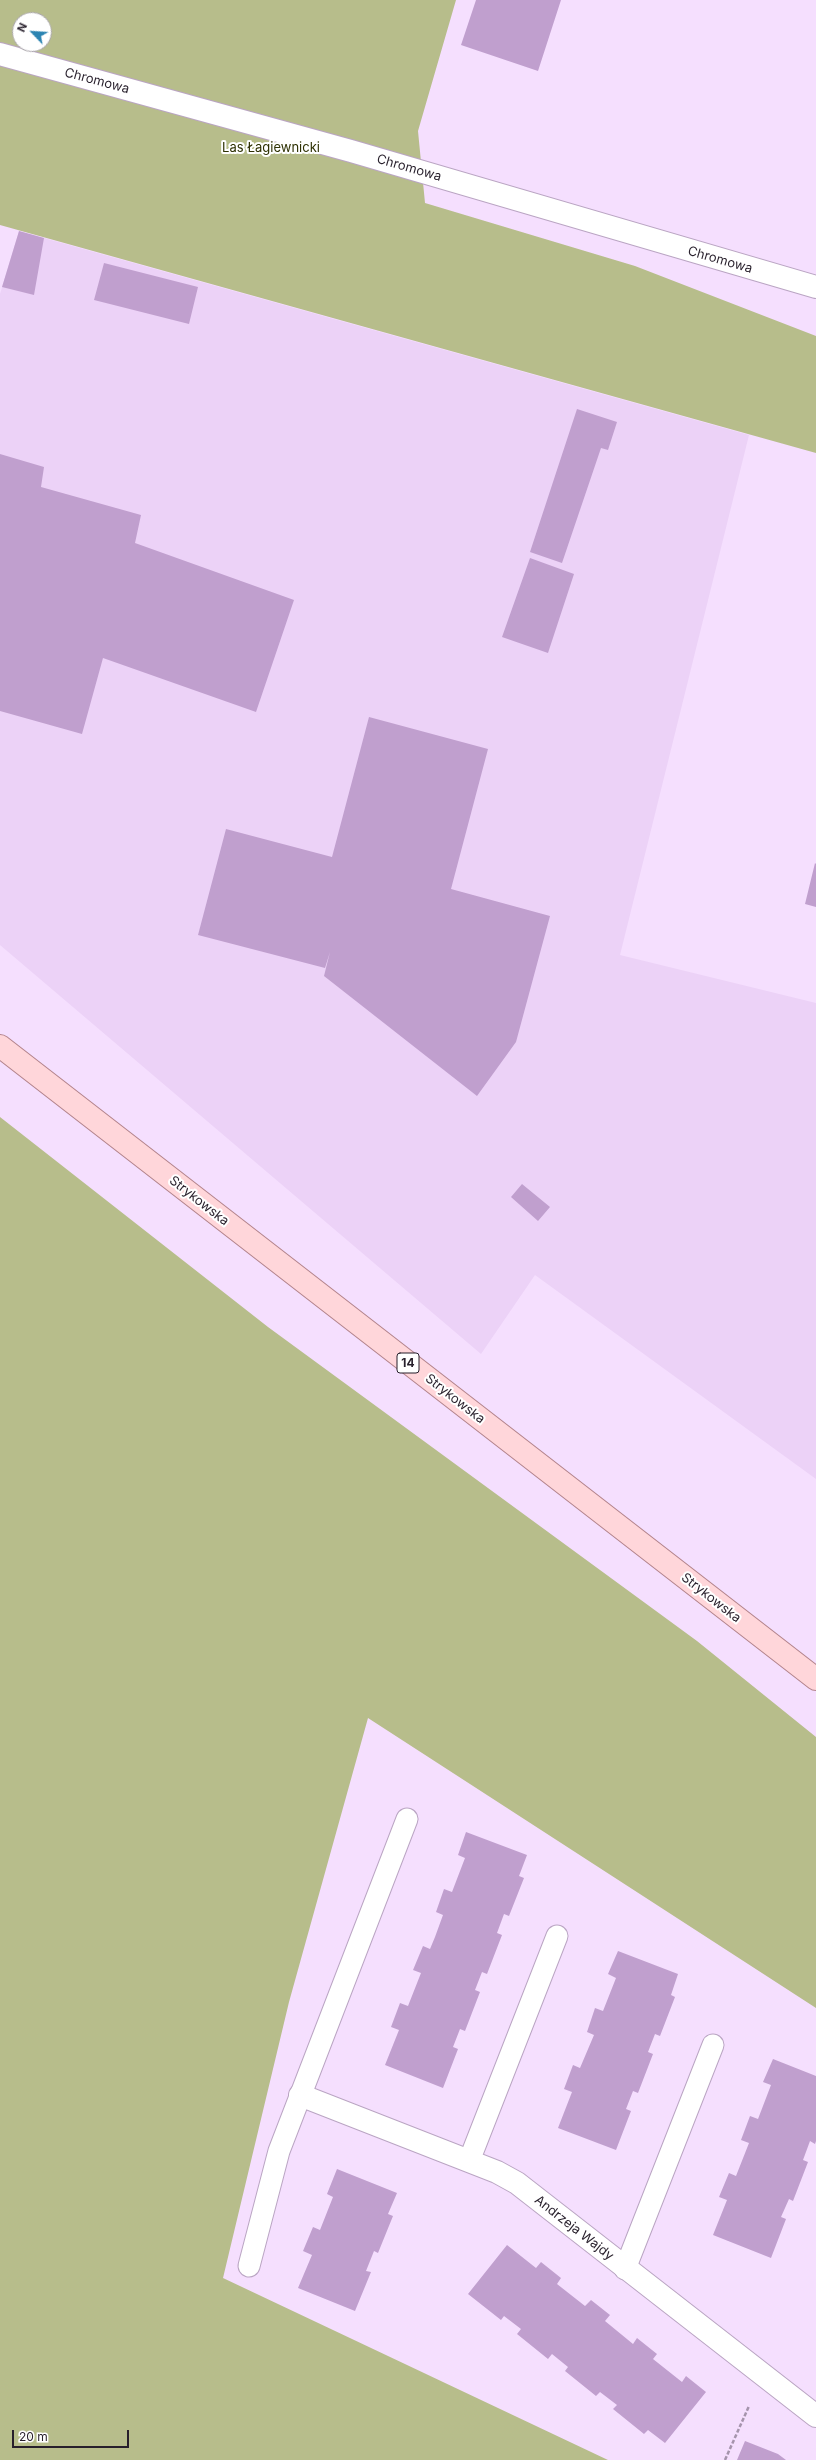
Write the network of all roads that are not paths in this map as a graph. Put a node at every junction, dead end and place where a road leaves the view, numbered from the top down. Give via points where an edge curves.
1 (0, 54) edge
2 (816, 287) edge
3 (0, 1046) edge
4 (816, 1679) edge
5 (407, 1819) dead end
6 (558, 1936) dead end
7 (713, 2045) dead end
8 (300, 2096) junction
9 (469, 2161) junction
10 (249, 2266) dead end
11 (625, 2269) junction
12 (816, 2416) edge

1 - 2 street, Chromowa via 344,149
3 - 4 main road, Strykowska / 14
5 - 8 lane
6 - 9 lane
7 - 11 lane
8 - 9 street, Andrzeja Wajdy
8 - 10 lane via 279,2151
9 - 11 street, Andrzeja Wajdy via 517,2183
11 - 12 street, Andrzeja Wajdy

